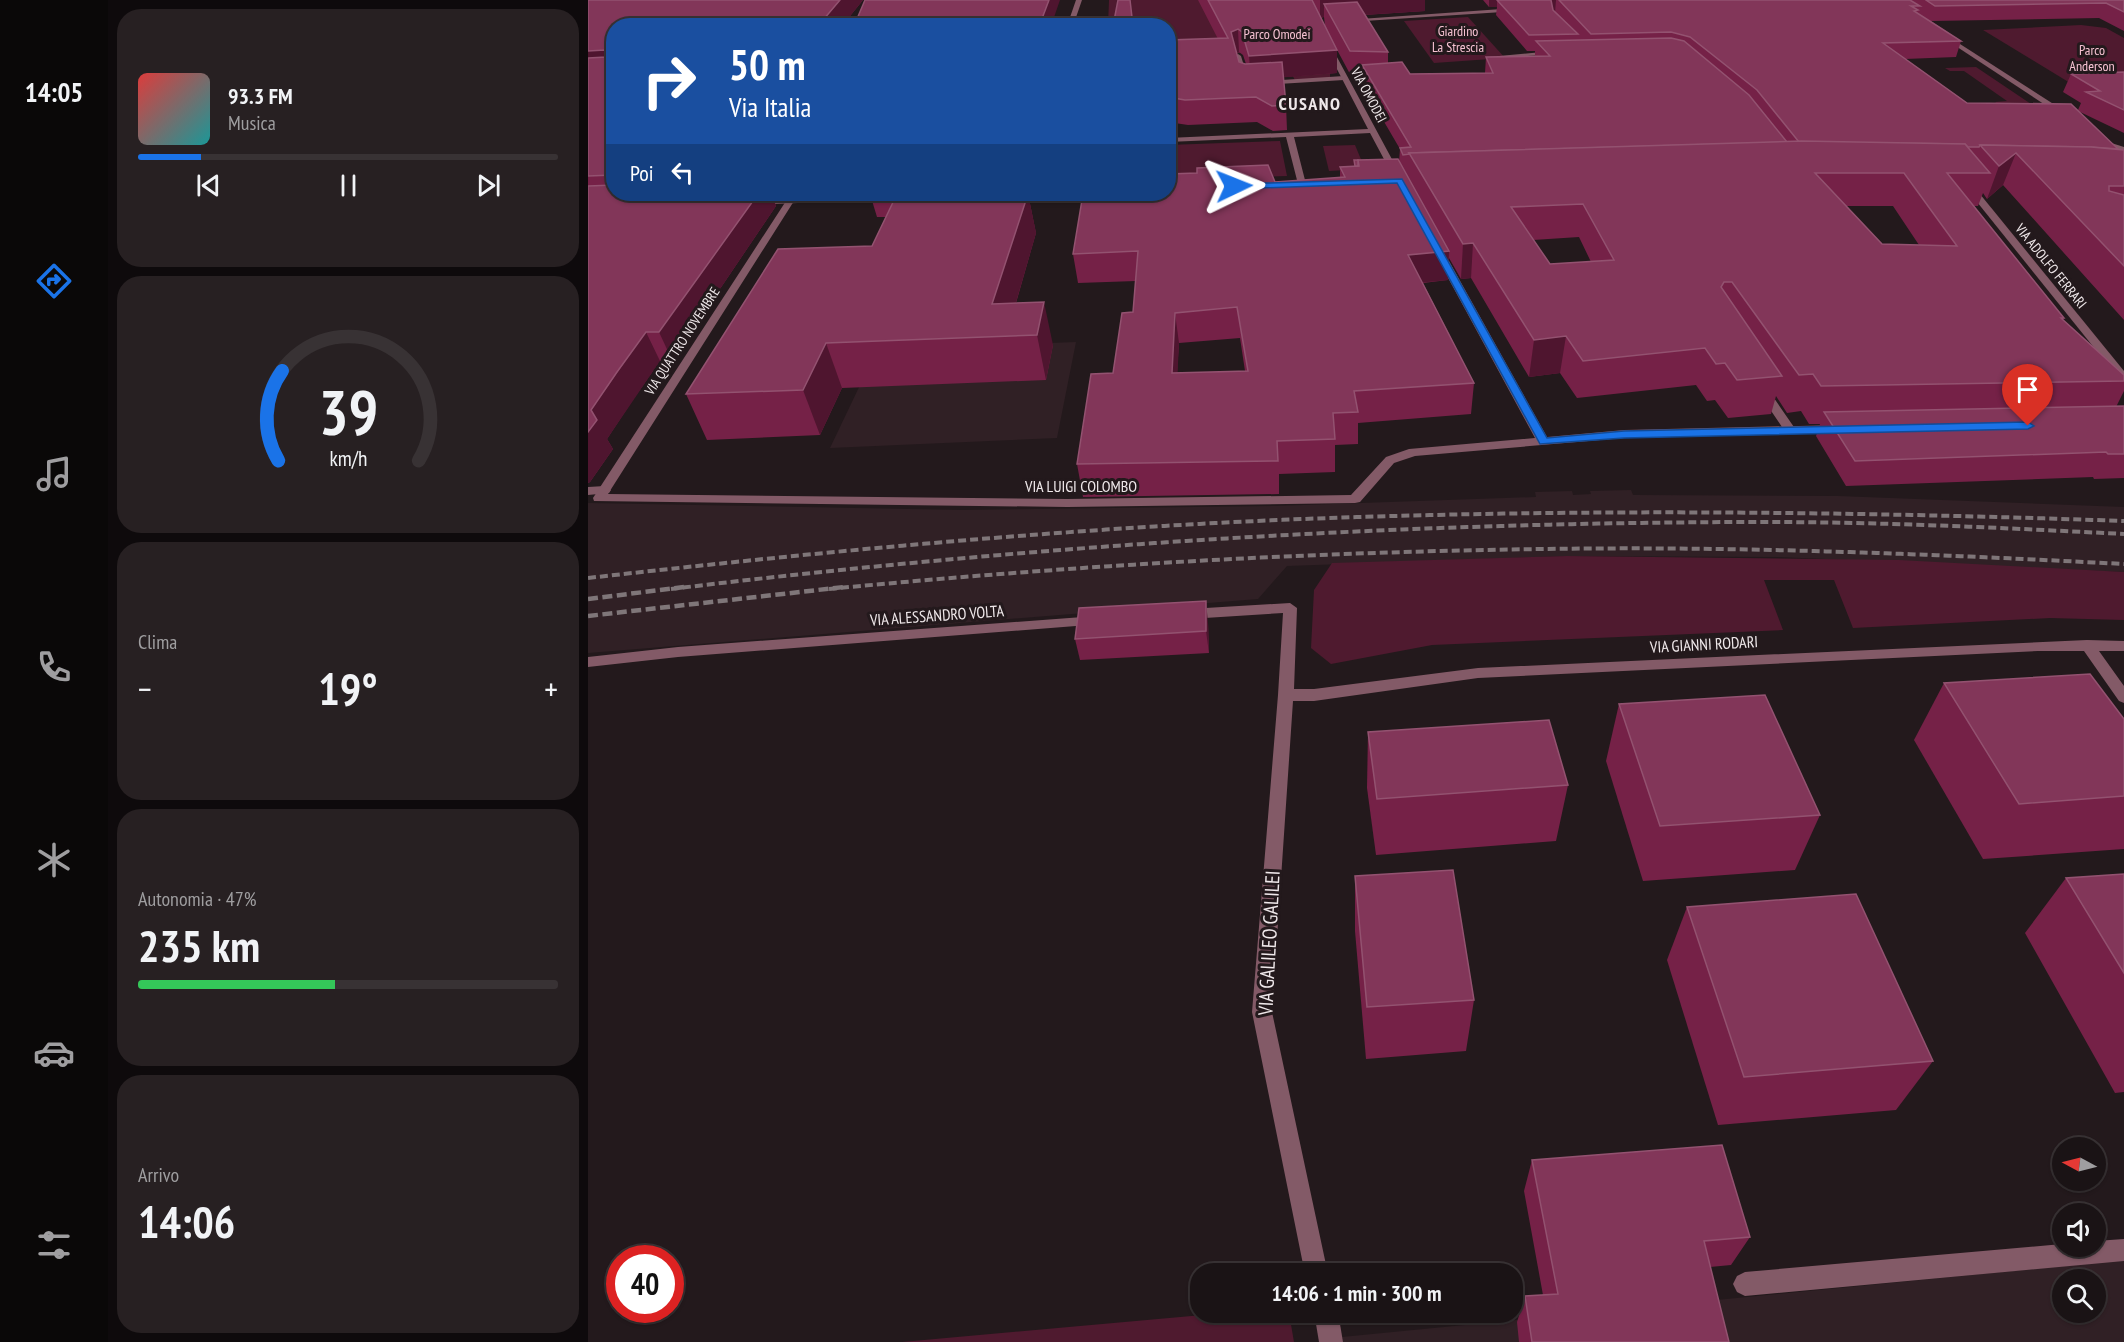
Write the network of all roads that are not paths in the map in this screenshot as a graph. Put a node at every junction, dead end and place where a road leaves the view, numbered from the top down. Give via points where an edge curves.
1 (1079, 0) edge
2 (1522, 10) edge
3 (1073, 18) edge
4 (1338, 21) edge
5 (1938, 32) edge
6 (1325, 41) edge
7 (1561, 53) edge
8 (1238, 56) edge
9 (1502, 56) edge
10 (1344, 78) junction
11 (2054, 107) junction
12 (2038, 108) edge
13 (2073, 119) edge
14 (1373, 131) junction
15 (1290, 136) junction
16 (1176, 140) edge
17 (2104, 140) edge
18 (2122, 154) edge
19 (1961, 177) edge
20 (1388, 181) edge
21 (1290, 184) edge
22 (789, 201) joint
23 (740, 202) edge
24 (1431, 239) edge
25 (2124, 378) edge
26 (1757, 381) edge
27 (1849, 429) edge
28 (1790, 430) junction
29 (1544, 441) junction
30 (597, 493) edge
31 (1178, 615) edge
32 (1106, 620) edge
33 (2087, 645) junction
34 (2124, 646) edge
35 (588, 662) edge
36 (1286, 694) junction
37 (2124, 697) edge
38 (2124, 1250) edge
39 (1315, 1263) edge
40 (1745, 1284) dead end
41 (1328, 1323) edge
42 (1332, 1342) edge

1 - 3 street
2 - 4 street
5 - 11 street
6 - 10 street, VIA OMODEI
7 - 9 street
8 - 10 street via 1246,84
10 - 14 street, VIA OMODEI
11 - 12 street
11 - 13 street
14 - 15 street
14 - 20 street, VIA OMODEI via 1404,183
15 - 16 street
15 - 21 street via 1306,184
17 - 18 street
19 - 25 street, VIA ADOLFO FERRARI
22 - 23 street
22 - 30 street, VIA QUATTRO NOVEMBRE
24 - 29 street
26 - 28 street
27 - 28 street, VIA LUIGI COLOMBO
28 - 29 street, VIA LUIGI COLOMBO via 1624,434
29 - 30 street, VIA LUIGI COLOMBO via 1403,454 1390,459 1355,499 1066,503
31 - 36 street, VIA GALILEO GALILEI via 1290,608
32 - 35 street, VIA ALESSANDRO VOLTA
33 - 34 street, VIA GIANNI RODARI
33 - 36 street, VIA GIANNI RODARI via 1478,673 1314,695
33 - 37 street
36 - 39 street, VIA GALILEO GALILEI via 1262,1012
38 - 40 street
41 - 42 street

